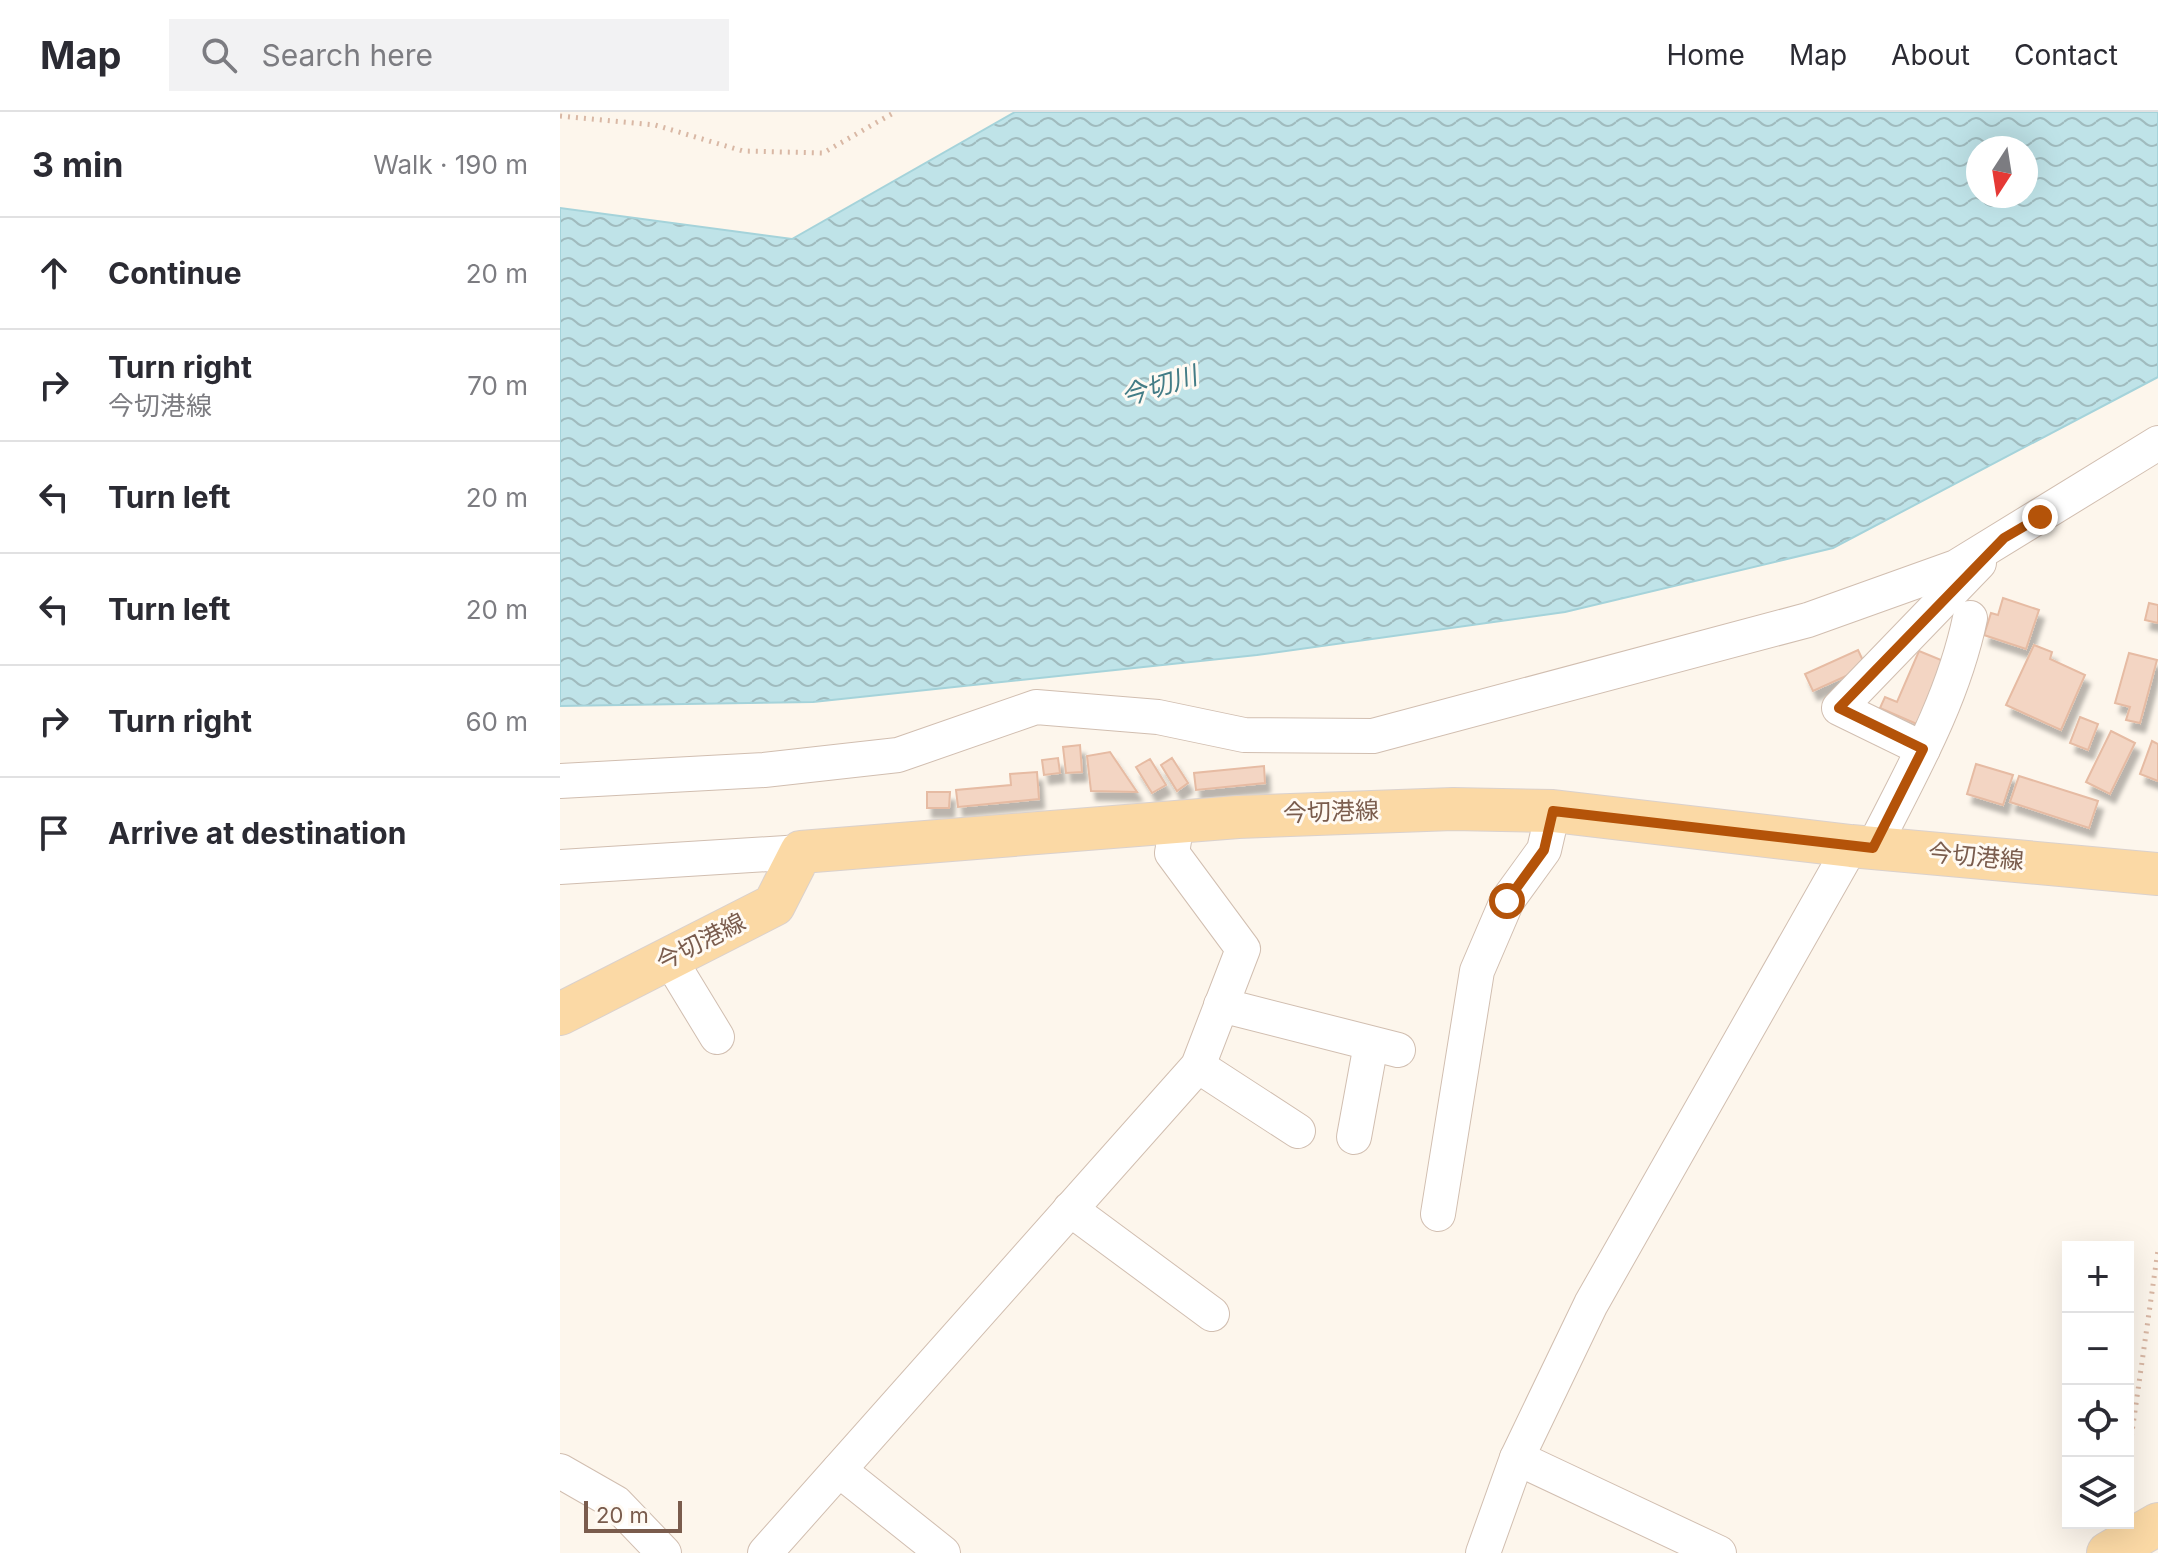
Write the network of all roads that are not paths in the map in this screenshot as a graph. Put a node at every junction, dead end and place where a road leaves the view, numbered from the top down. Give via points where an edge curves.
1 (2158, 443) edge
2 (2004, 538) junction
3 (1970, 618) dead end
4 (1923, 749) junction
5 (560, 781) edge
6 (1553, 811) junction
7 (1177, 822) junction
8 (1862, 847) junction
9 (801, 852) junction
10 (560, 867) edge
11 (2158, 874) edge
12 (669, 958) junction
13 (1221, 1005) junction
14 (560, 1014) edge
15 (717, 1037) dead end
16 (1198, 1066) junction
17 (1298, 1131) dead end
18 (1354, 1137) dead end
19 (1070, 1209) junction
20 (1438, 1214) dead end
21 (1212, 1314) dead end
22 (1517, 1458) junction
23 (839, 1470) junction
24 (560, 1471) edge
25 (2158, 1524) edge
26 (2113, 1552) edge
27 (664, 1553) edge
28 (765, 1553) edge
29 (943, 1553) edge
30 (1483, 1553) edge
31 (1719, 1553) edge

1 - 2 street
2 - 4 street via 1828,706
2 - 5 street via 1956,567 1808,620 1373,736 1244,735 1158,717 1036,707 898,755 764,770
3 - 4 street via 1961,659
4 - 8 street
6 - 7 main road, 今切港線 via 1344,810
6 - 8 main road, 今切港線
6 - 20 street via 1544,850 1507,901 1477,971
7 - 9 main road, 今切港線
7 - 13 street via 1172,853 1243,949
8 - 11 main road, 今切港線
8 - 22 street via 1591,1304
9 - 10 street
9 - 12 main road, 今切港線 via 774,905
12 - 14 main road, 今切港線
12 - 15 street
13 - 16 street
13 - 18 street via 1385,1047
16 - 17 street
16 - 19 street
19 - 21 street
19 - 23 street
22 - 30 street
22 - 31 street
23 - 28 street
23 - 29 street
24 - 27 street via 616,1503
25 - 26 main road

